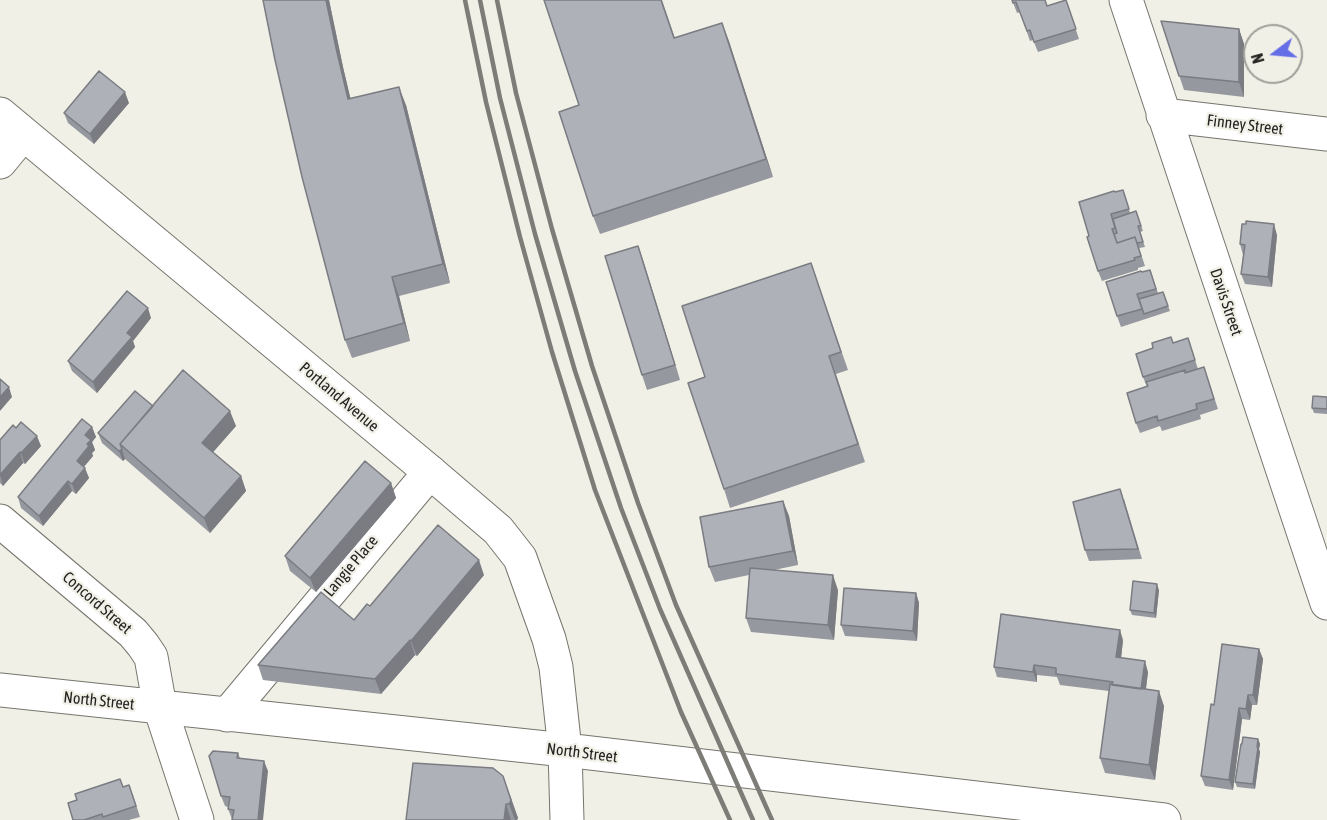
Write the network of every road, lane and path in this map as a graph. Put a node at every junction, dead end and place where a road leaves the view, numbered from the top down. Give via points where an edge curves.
1 (1129, 3) edge
2 (1164, 115) junction
3 (12, 124) edge
4 (1327, 134) edge
5 (0, 162) edge
6 (430, 472) junction
7 (0, 521) edge
8 (1327, 603) edge
9 (0, 690) edge
10 (160, 707) junction
11 (227, 715) junction
12 (565, 750) junction
13 (1119, 817) edge
14 (197, 820) edge
15 (567, 820) edge
16 (1164, 820) edge

1 - 2 street, Davis Street
2 - 4 street, Finney Street
2 - 8 street, Davis Street
3 - 5 street
3 - 6 street, Portland Avenue
6 - 11 street, Langie Place
6 - 12 street, Portland Avenue via 498,530 520,558 556,667
7 - 10 street, Concord Street via 133,633 151,657
9 - 10 street, North Street
10 - 11 street, North Street
10 - 14 street, Concord Street
11 - 12 street, North Street
12 - 13 street, North Street
12 - 15 street, Portland Avenue
13 - 16 street, North Street

